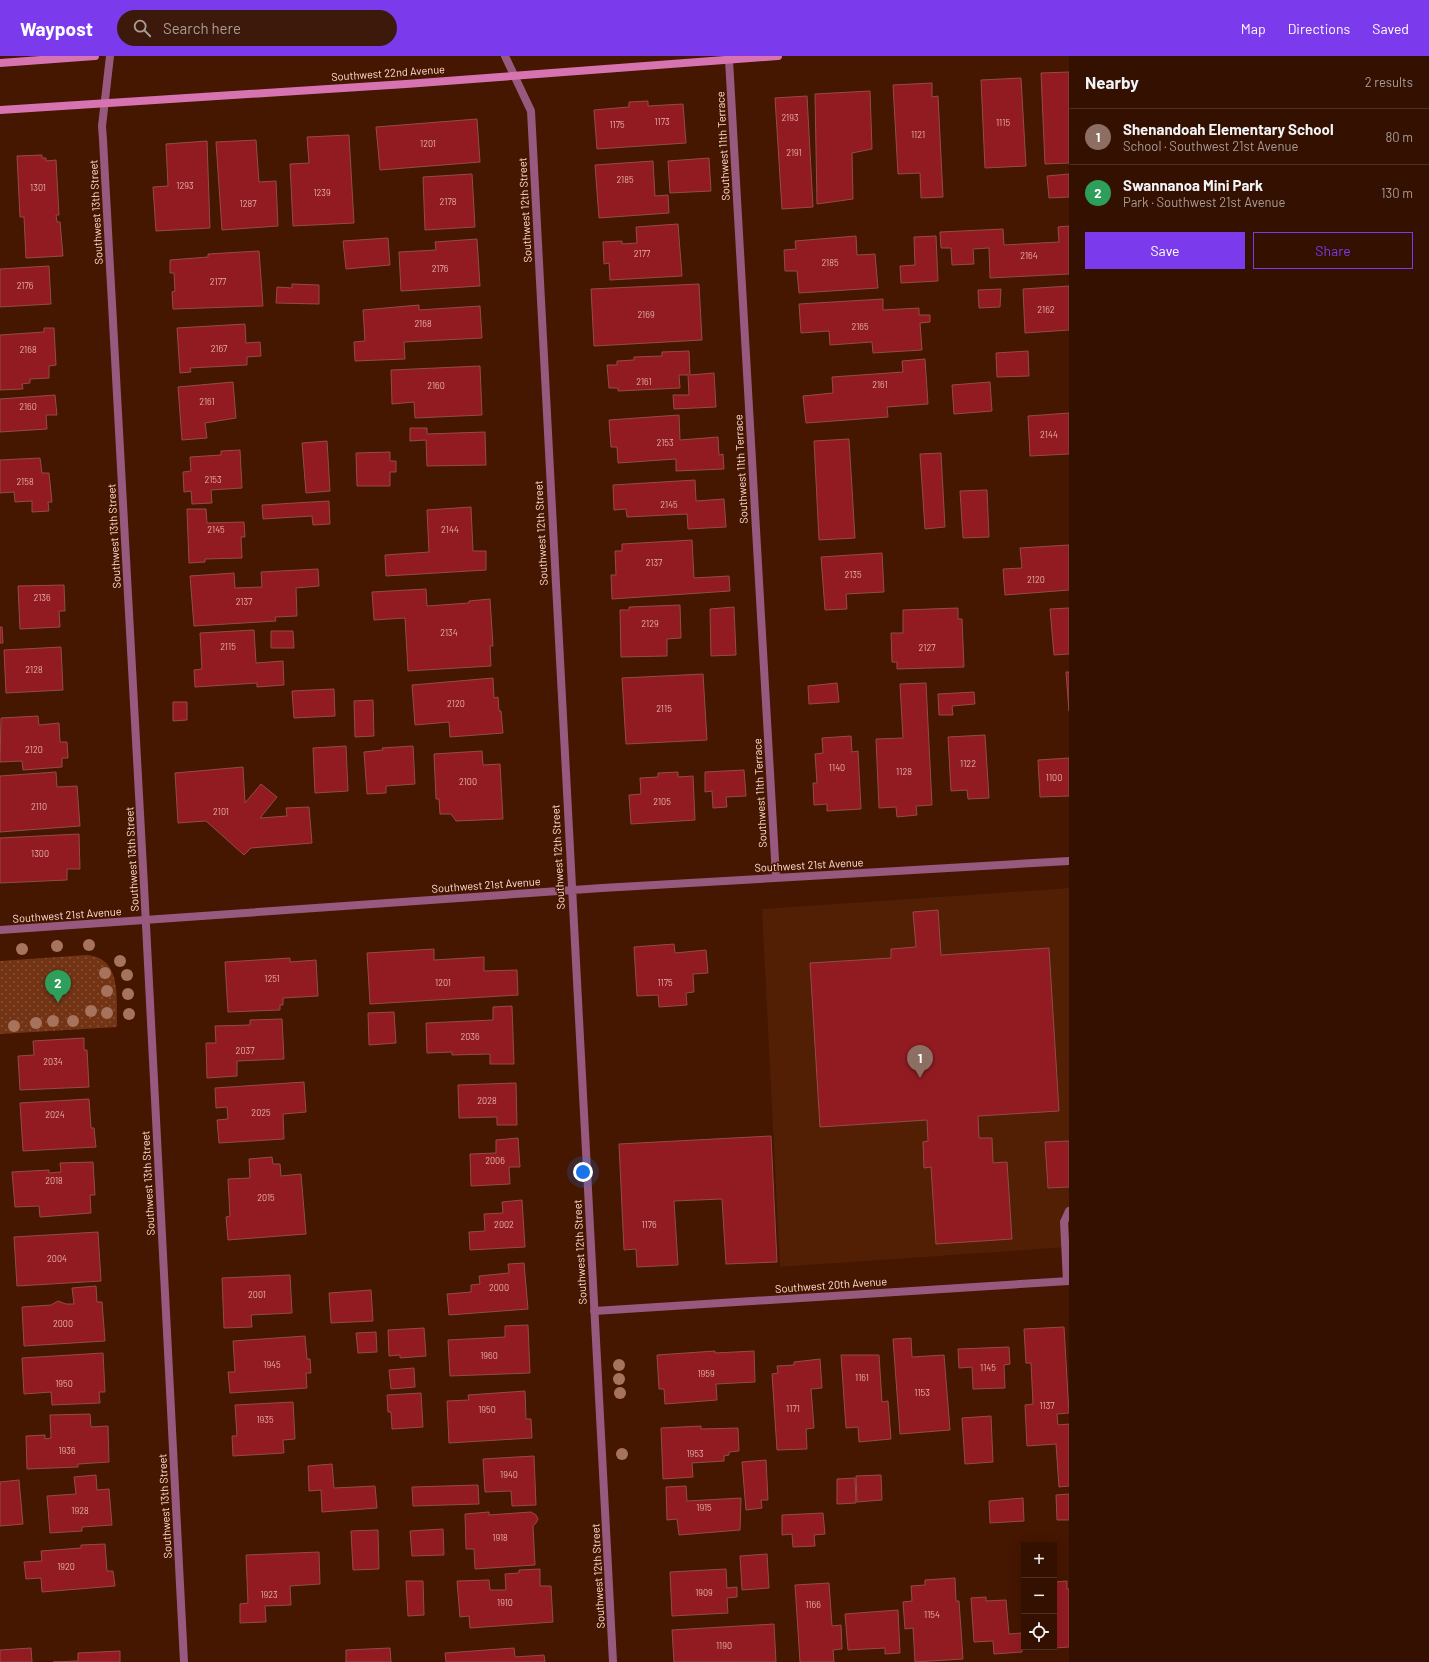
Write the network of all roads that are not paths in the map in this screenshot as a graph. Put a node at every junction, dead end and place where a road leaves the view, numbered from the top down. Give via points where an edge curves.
1 (95, 56) edge
2 (110, 56) edge
3 (505, 56) edge
4 (778, 56) edge
5 (729, 60) junction
6 (0, 63) edge
7 (514, 74) junction
8 (105, 103) junction
9 (0, 110) edge
10 (1069, 861) edge
11 (776, 877) junction
12 (571, 890) junction
13 (146, 921) junction
14 (0, 930) edge
15 (1069, 1212) edge
16 (1068, 1281) edge
17 (594, 1311) junction
18 (184, 1662) edge
19 (613, 1662) edge

1 - 6 main road
2 - 8 street, Southwest 13th Street
3 - 7 street, Southwest 12th Street
4 - 5 main road, Southwest 22nd Avenue
5 - 7 main road, Southwest 22nd Avenue
5 - 11 street, Southwest 11th Terrace
7 - 8 main road, Southwest 22nd Avenue via 406,84
7 - 12 street, Southwest 12th Street via 531,111
8 - 9 main road, Southwest 22nd Avenue
8 - 13 street, Southwest 13th Street via 102,126
10 - 11 street, Southwest 21st Avenue
11 - 12 street, Southwest 21st Avenue
12 - 13 street, Southwest 21st Avenue
12 - 17 street, Southwest 12th Street
13 - 14 street, Southwest 21st Avenue
13 - 18 street, Southwest 13th Street
15 - 16 street via 1064,1222
16 - 17 street, Southwest 20th Avenue
17 - 19 street, Southwest 12th Street

